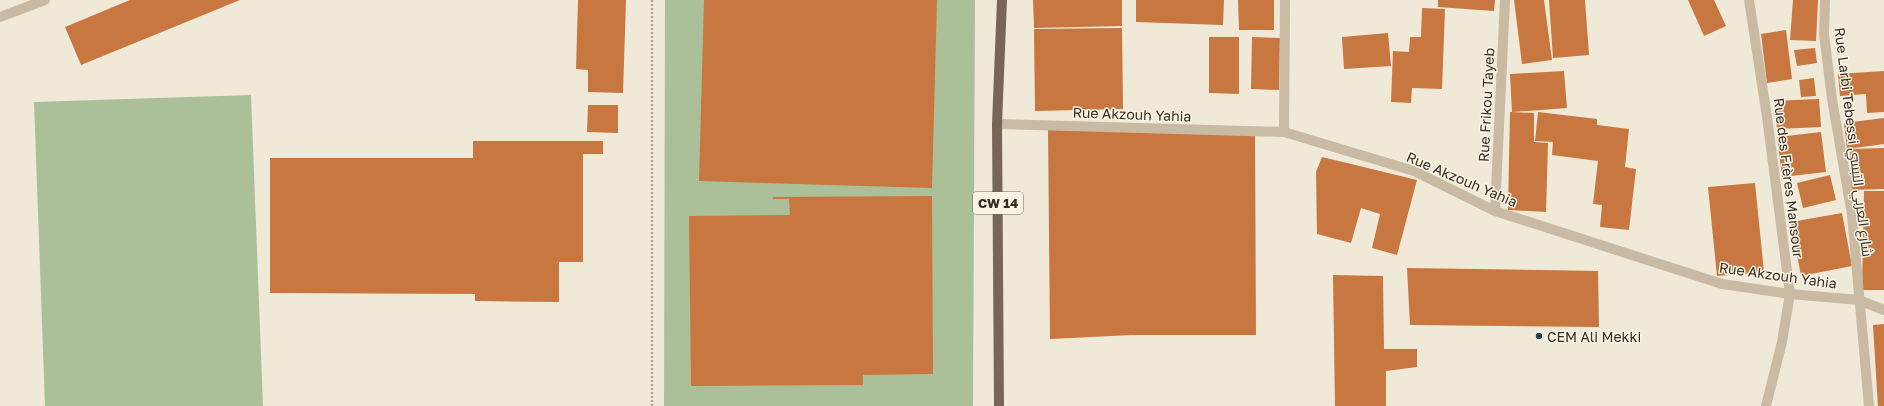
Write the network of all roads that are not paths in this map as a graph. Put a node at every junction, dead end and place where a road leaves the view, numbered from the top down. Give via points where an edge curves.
1 (45, 0) edge
2 (1002, 0) edge
3 (1285, 0) edge
4 (1505, 0) edge
5 (1749, 0) edge
6 (1825, 0) edge
7 (0, 17) edge
8 (997, 124) junction
9 (1284, 132) junction
10 (1494, 211) junction
11 (1790, 294) junction
12 (1859, 300) junction
13 (1884, 310) edge
14 (999, 406) edge
15 (1766, 406) edge
16 (1869, 406) edge

1 - 7 street
2 - 8 main road, CW 14
3 - 9 street
4 - 10 street, Rue Frikou Tayeb
5 - 11 street, Rue des Frères Mansour
6 - 12 street, Rue Larbi Tebessi شارع العربي التبسي via 1824,34 1832,99 1852,215
8 - 9 street, Rue Akzouh Yahia
8 - 14 main road, CW 14
9 - 10 street, Rue Akzouh Yahia via 1414,171
10 - 11 street, Rue Akzouh Yahia via 1722,284
11 - 12 street, Rue Akzouh Yahia
11 - 15 street, Rue des Frères Mansour via 1782,342
12 - 13 street, Rue Akzouh Yahia
12 - 16 street, Rue Larbi Tebessi شارع العربي التبسي

